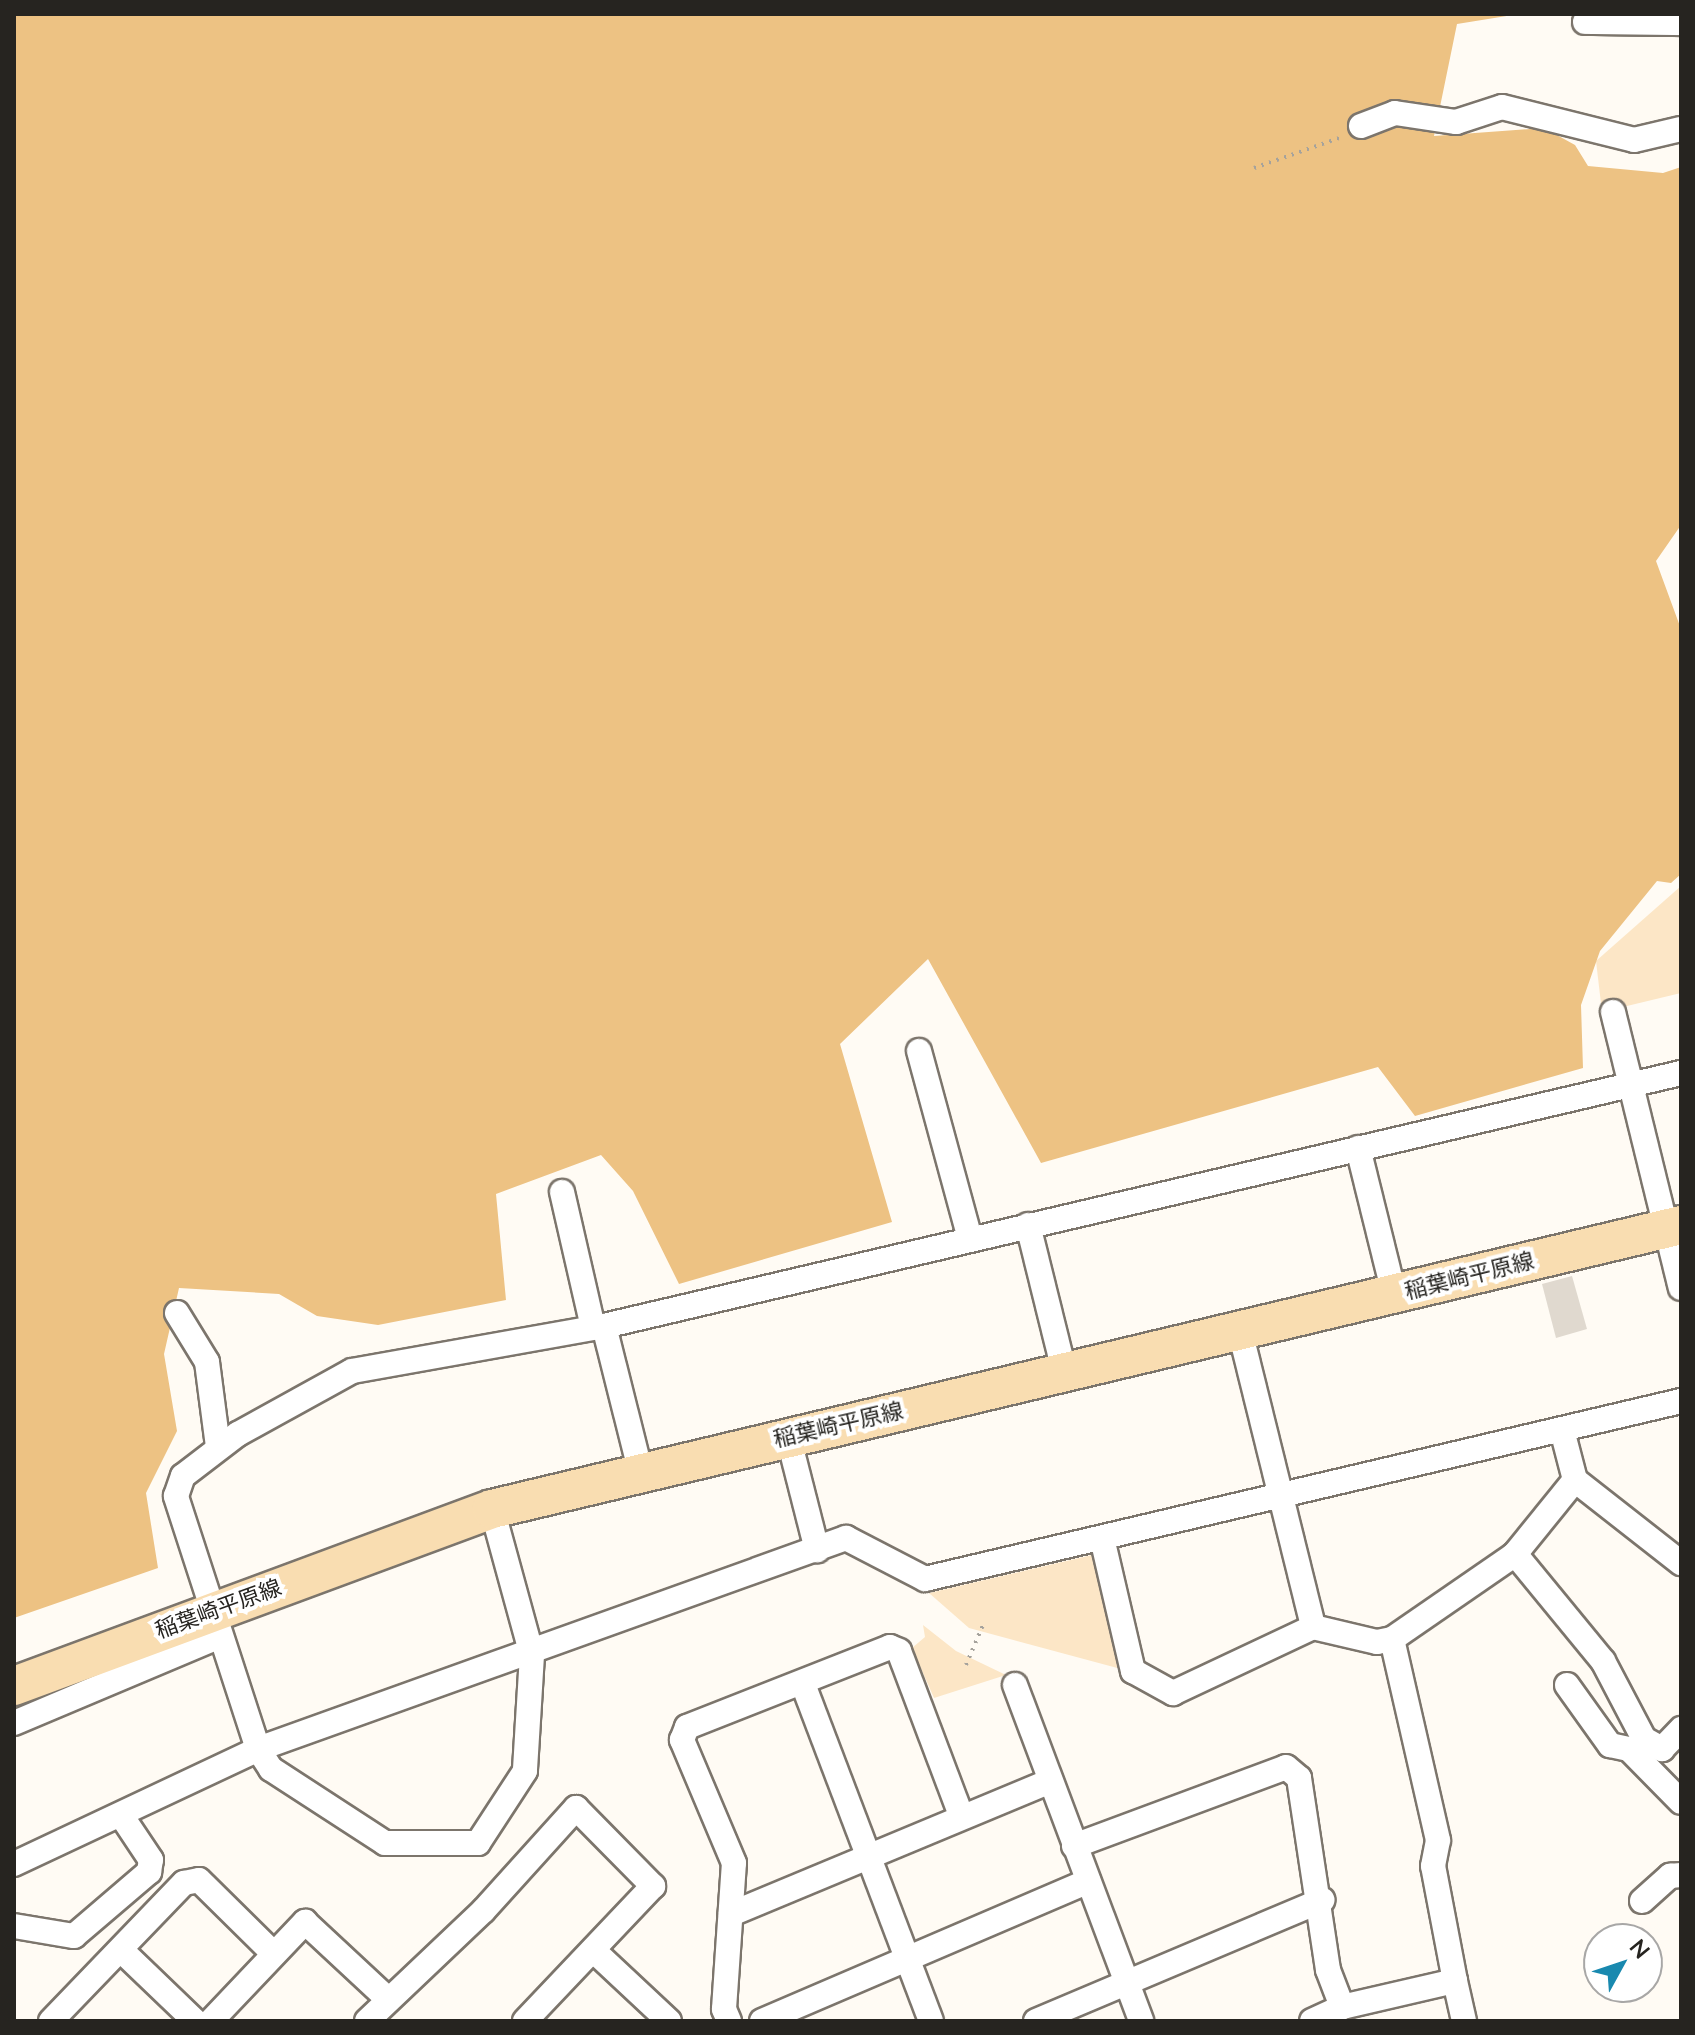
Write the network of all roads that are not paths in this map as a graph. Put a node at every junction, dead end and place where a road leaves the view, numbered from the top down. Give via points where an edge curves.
1 (1585, 22) dead end
2 (1681, 23) edge
3 (1361, 126) road end
4 (1681, 129) edge
5 (1613, 1012) dead end
6 (919, 1051) dead end
7 (1681, 1073) edge
8 (1633, 1085) junction
9 (1358, 1148) junction
10 (562, 1192) dead end
11 (1028, 1225) junction
12 (1673, 1226) edge
13 (970, 1239) junction
14 (1681, 1288) edge
15 (1394, 1293) junction
16 (177, 1313) dead end
17 (598, 1326) junction
18 (1240, 1331) junction
19 (1064, 1371) junction
20 (1681, 1401) edge
21 (1562, 1430) junction
22 (788, 1436) junction
23 (218, 1447) junction
24 (640, 1469) junction
25 (1575, 1480) junction
26 (1280, 1495) junction
27 (492, 1509) junction
28 (1102, 1538) junction
29 (817, 1550) junction
30 (1515, 1554) junction
31 (1681, 1563) edge
32 (216, 1623) junction
33 (1313, 1627) junction
34 (1392, 1639) junction
35 (532, 1655) junction
36 (803, 1684) junction
37 (1015, 1685) dead end
38 (1567, 1685) dead end
39 (14, 1686) edge
40 (14, 1723) edge
41 (1681, 1729) edge
42 (258, 1749) junction
43 (1050, 1781) junction
44 (1681, 1802) edge
45 (121, 1815) junction
46 (961, 1815) junction
47 (1074, 1846) junction
48 (867, 1856) junction
49 (14, 1864) edge
50 (1681, 1875) edge
51 (1088, 1881) junction
52 (1322, 1900) junction
53 (1642, 1901) dead end
54 (731, 1914) junction
55 (14, 1926) edge
56 (121, 1950) junction
57 (593, 1950) junction
58 (274, 1954) junction
59 (907, 1958) junction
60 (1455, 1981) junction
61 (1126, 1982) junction
62 (388, 1999) junction
63 (1342, 2007) junction
64 (51, 2021) edge
65 (195, 2021) edge
66 (211, 2021) edge
67 (367, 2021) edge
68 (525, 2021) edge
69 (669, 2021) edge
70 (729, 2021) edge
71 (762, 2021) edge
72 (931, 2021) edge
73 (1036, 2021) edge
74 (1141, 2021) edge
75 (1312, 2021) edge
76 (1464, 2021) edge

1 - 2 street
3 - 4 street via 1395,113 1456,122 1502,107 1627,139
5 - 8 street
6 - 13 street
7 - 8 street
8 - 9 street
8 - 12 street
9 - 11 street
9 - 15 street
10 - 17 street
11 - 13 street
11 - 19 street
12 - 14 street
12 - 15 main road, 稲葉崎平原線
13 - 17 street
15 - 18 main road, 稲葉崎平原線
16 - 23 street via 207,1362
17 - 23 street via 352,1371
17 - 24 street
18 - 19 main road, 稲葉崎平原線
18 - 26 street
19 - 22 main road, 稲葉崎平原線
20 - 21 street
21 - 25 street
21 - 26 street
22 - 24 main road, 稲葉崎平原線
22 - 29 street
23 - 32 street via 183,1476 176,1496
24 - 27 main road, 稲葉崎平原線
25 - 30 street
25 - 31 street
26 - 28 street
26 - 33 street
27 - 32 main road, 稲葉崎平原線
27 - 35 street
28 - 29 street via 925,1579 846,1538
28 - 33 street via 1133,1671 1173,1693
29 - 35 street
30 - 34 street
30 - 41 street via 1603,1661 1644,1739 1662,1749
32 - 39 main road, 稲葉崎平原線
32 - 40 street
32 - 42 street
33 - 34 street via 1377,1642
34 - 60 street via 1438,1840 1433,1866
35 - 42 street
35 - 42 street via 525,1771 478,1843 385,1843 271,1769
36 - 46 street via 890,1647 899,1651
36 - 48 street
36 - 54 street via 687,1727 682,1740 734,1863
37 - 43 street
38 - 44 street via 1610,1745 1629,1749
42 - 45 street
43 - 46 street
43 - 47 street
45 - 49 street
45 - 55 street via 151,1860 149,1872 74,1936
46 - 48 street
47 - 51 street
47 - 52 street via 1286,1767 1299,1778
48 - 54 street
48 - 59 street
50 - 53 street via 1670,1876
51 - 59 street
51 - 61 street
52 - 61 street
52 - 63 street via 1328,1970
54 - 70 street via 724,2009
56 - 58 street via 184,1883 199,1880
56 - 64 street
56 - 65 street
57 - 62 street via 653,1886 652,1879 571,1809 483,1911
57 - 68 street
57 - 69 street
58 - 62 street via 311,1923
58 - 66 street
59 - 71 street
59 - 72 street
60 - 63 street
60 - 76 street
61 - 73 street
61 - 74 street
62 - 67 street
63 - 75 street

